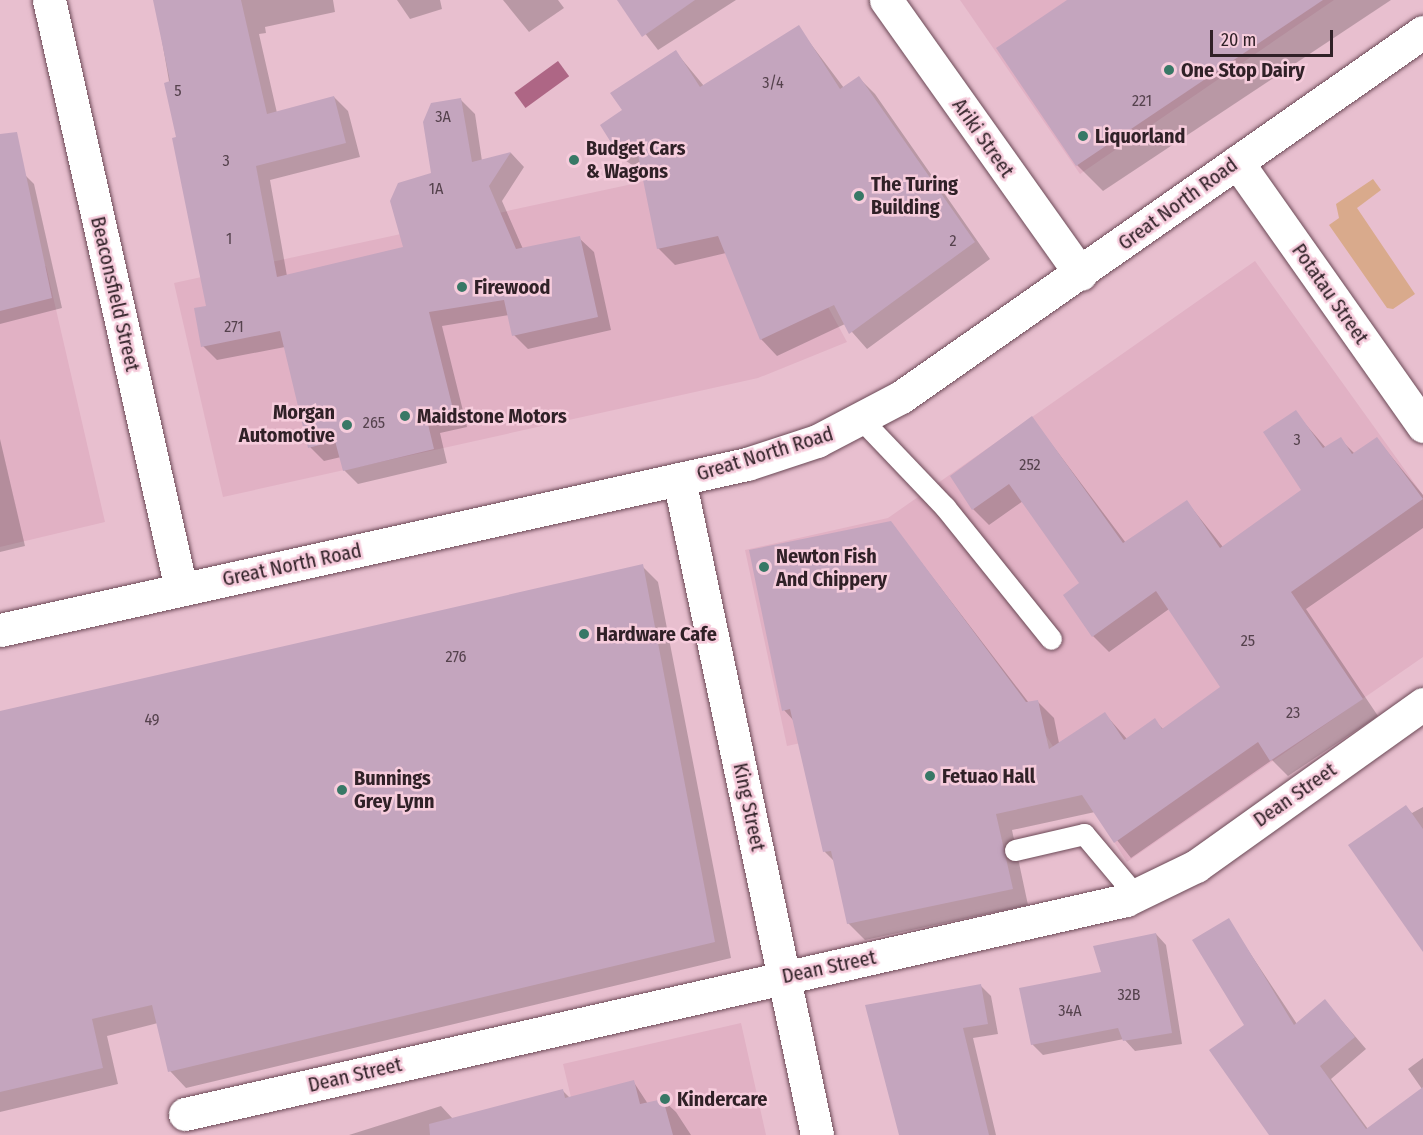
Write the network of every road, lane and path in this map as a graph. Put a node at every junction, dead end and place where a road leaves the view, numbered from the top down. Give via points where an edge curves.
1 (48, 0) edge
2 (886, 0) edge
3 (1423, 32) edge
4 (1237, 162) junction
5 (1081, 274) junction
6 (863, 421) junction
7 (1423, 426) edge
8 (679, 479) junction
9 (181, 589) junction
10 (0, 630) edge
11 (1051, 639) dead end
12 (1423, 704) edge
13 (1015, 850) dead end
14 (1136, 896) junction
15 (784, 977) junction
16 (184, 1114) dead end
17 (817, 1135) edge

1 - 9 street, Beaconsfield Street
2 - 5 street, Ariki Street
3 - 4 street, Great North Road
4 - 5 street, Great North Road
4 - 7 street, Potatau Street
5 - 6 street, Great North Road
6 - 8 street, Great North Road via 747,464
6 - 11 lane via 945,507
8 - 9 street, Great North Road
8 - 15 street, King Street
9 - 10 street, Great North Road
12 - 14 street, Dean Street via 1196,866
13 - 14 lane via 1084,834
14 - 15 street, Dean Street
15 - 16 street, Dean Street
15 - 17 street, King Street

